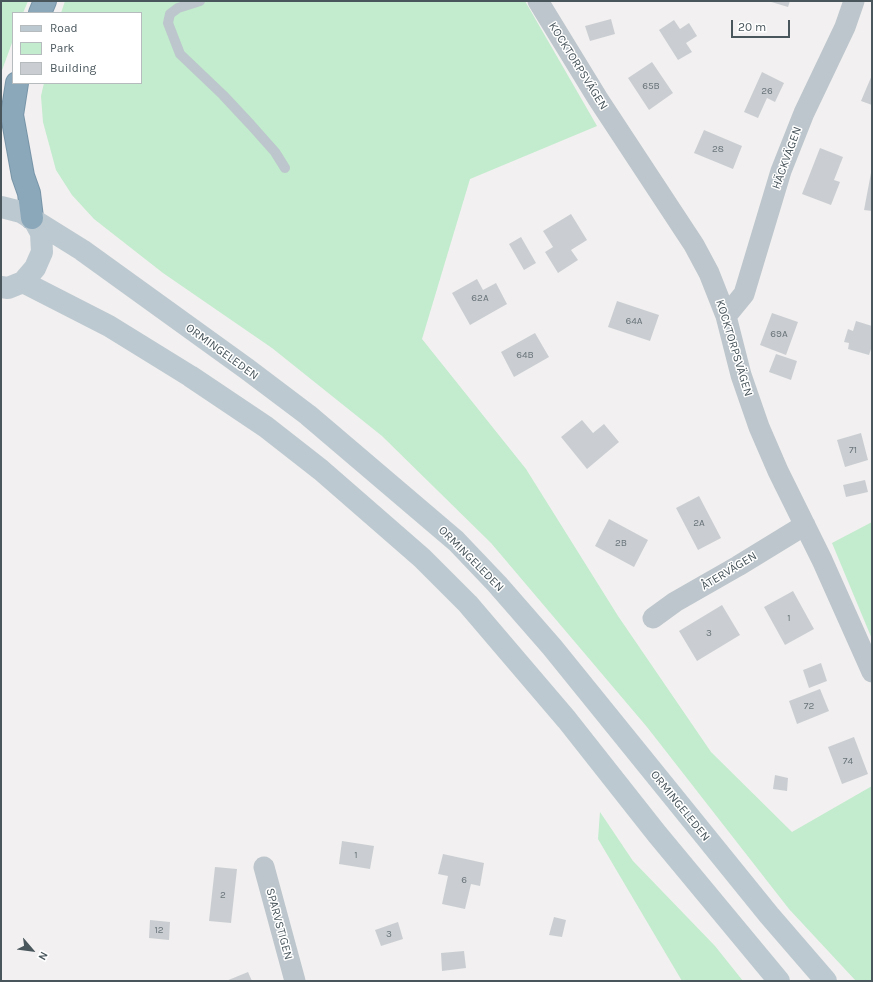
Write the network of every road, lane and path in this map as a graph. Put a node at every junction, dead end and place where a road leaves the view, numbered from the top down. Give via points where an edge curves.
1 (45, 1) edge
2 (200, 1) edge
3 (538, 1) edge
4 (854, 1) edge
5 (40, 12) edge
6 (17, 84) edge
7 (285, 168) dead end
8 (1, 208) edge
9 (34, 220) junction
10 (23, 282) junction
11 (1, 287) edge
12 (726, 316) junction
13 (805, 525) junction
14 (653, 618) dead end
15 (872, 672) edge
16 (264, 867) dead end
17 (295, 981) edge
18 (779, 981) edge
19 (826, 981) edge

1 - 5 highway
2 - 7 lane via 178,8 170,14 168,23 180,54 251,125 275,152
3 - 12 street, KOCKTORPSVÄGEN via 602,105 694,245 709,273
4 - 12 street, HÄCKVÄGEN via 781,171 744,294
6 - 9 highway via 12,115
8 - 9 main road, ORMINGELEDEN via 21,212
9 - 10 main road via 41,233 42,252 35,268
9 - 19 main road, ORMINGELEDEN via 82,250 308,415 456,541 552,648 769,915
10 - 11 main road via 8,288
10 - 18 main road via 109,326 190,376 266,428 321,470 422,558 468,604 567,720 657,834
12 - 13 street, KOCKTORPSVÄGEN via 743,381 759,427
13 - 14 street, ÅTERVÄGEN via 675,602
13 - 15 street, KOCKTORPSVÄGEN
16 - 17 street, SPARVSTIGEN

